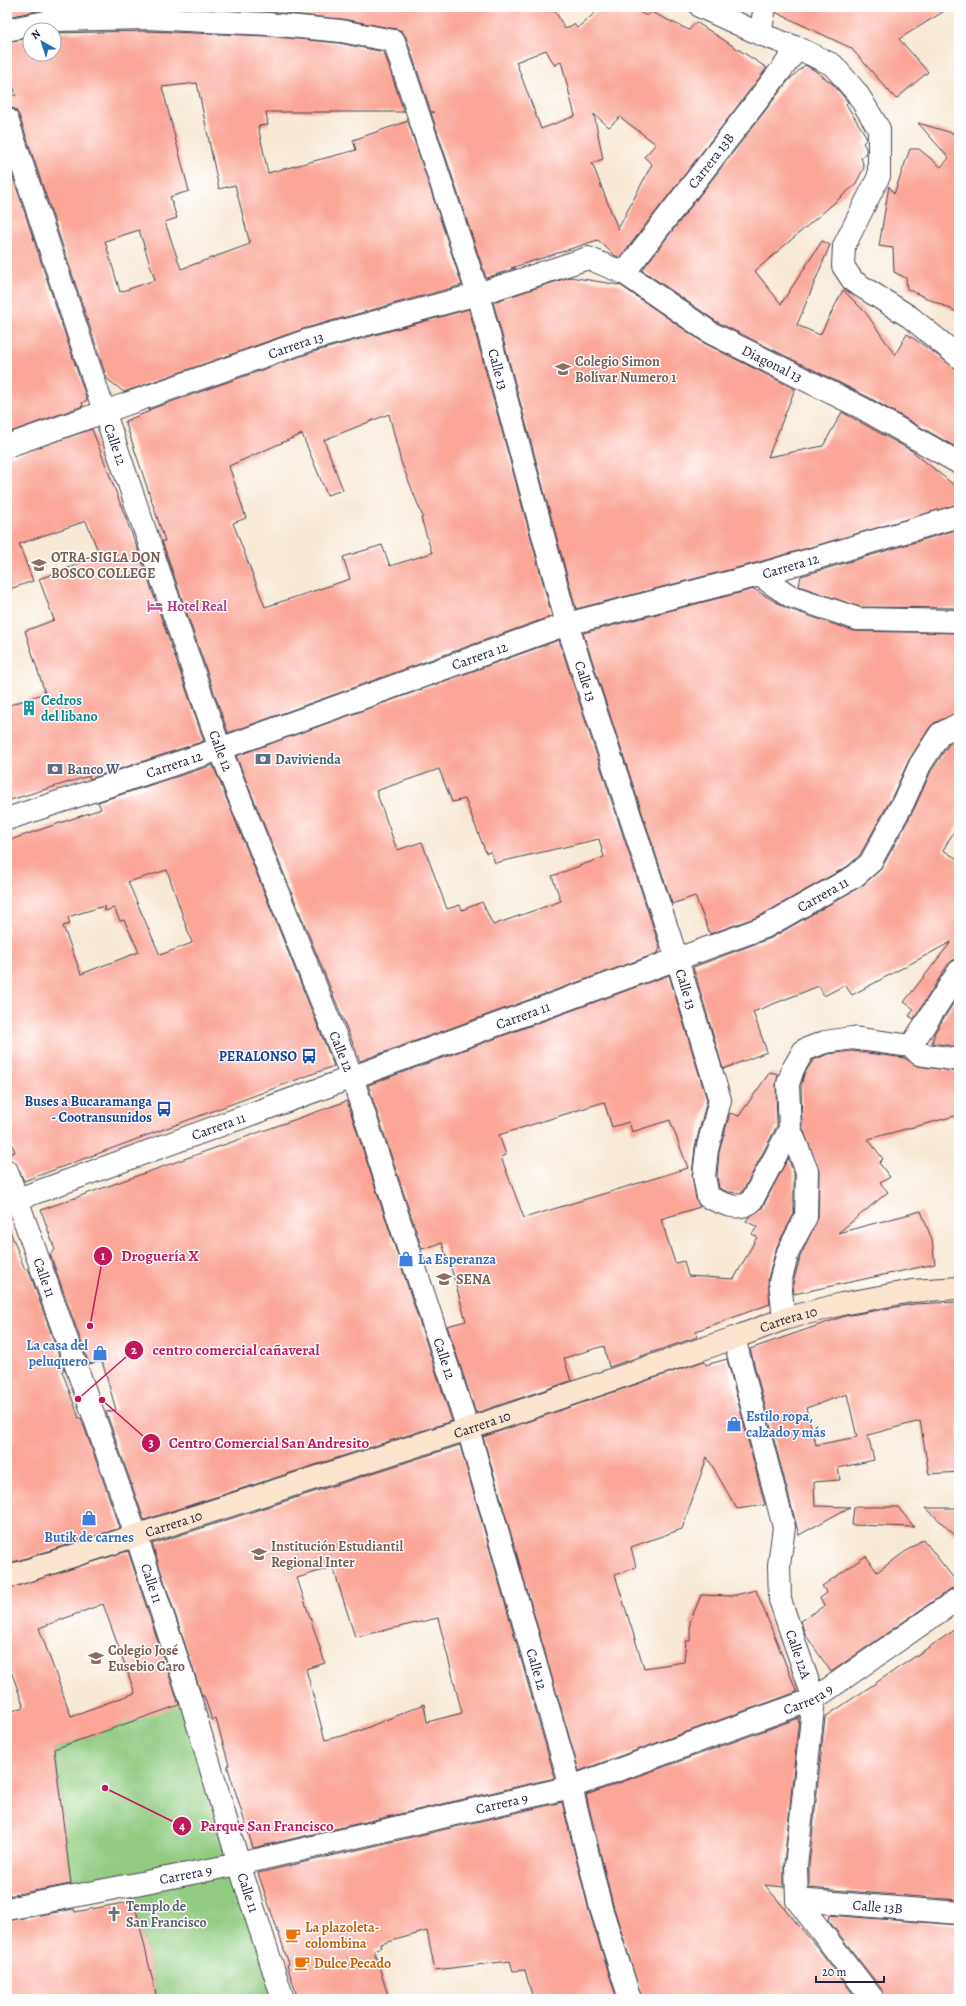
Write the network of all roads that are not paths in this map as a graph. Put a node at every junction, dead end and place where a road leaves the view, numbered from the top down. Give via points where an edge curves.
1 (702, 7) edge
2 (765, 7) edge
3 (7, 30) edge
4 (760, 34) junction
5 (798, 48) junction
6 (7, 118) edge
7 (588, 258) joint
8 (624, 273) junction
9 (478, 294) junction
10 (959, 357) edge
11 (104, 411) junction
12 (7, 446) edge
13 (959, 463) edge
14 (959, 516) edge
15 (759, 575) junction
16 (959, 621) edge
17 (567, 624) junction
18 (959, 724) edge
19 (220, 749) junction
20 (7, 819) edge
21 (677, 959) junction
22 (959, 971) edge
23 (911, 1046) junction
24 (959, 1060) edge
25 (352, 1077) junction
26 (790, 1129) junction
27 (7, 1171) edge
28 (12, 1201) edge
29 (959, 1288) edge
30 (784, 1319) junction
31 (734, 1338) junction
32 (468, 1429) junction
33 (136, 1535) junction
34 (7, 1577) edge
35 (959, 1598) edge
36 (814, 1700) junction
37 (571, 1787) junction
38 (238, 1864) junction
39 (797, 1900) junction
40 (7, 1909) edge
41 (959, 1913) edge
42 (283, 1999) edge
43 (630, 1999) edge
44 (873, 1999) edge

1 - 4 street
2 - 4 street
3 - 9 street, Calle 13 via 55,20 147,18 340,31 394,41
4 - 5 street
5 - 8 street, Carrera 13B
5 - 10 street via 833,65 857,93 879,129 879,176 844,246 844,266 853,281 910,317
6 - 11 street, Calle 12
7 - 8 street, Diagonal 13
7 - 9 street, Carrera 13
8 - 13 street, Diagonal 13 via 711,333 862,408
9 - 11 street, Carrera 13 via 309,340
9 - 17 street, Calle 13
11 - 12 street, Carrera 13
11 - 19 street, Calle 12
14 - 15 street, Carrera 12
15 - 16 street via 790,596 858,619
15 - 17 street, Carrera 12
17 - 19 street, Carrera 12
17 - 21 street, Calle 13
18 - 21 street, Carrera 11 via 940,734 920,765 903,803 870,863 855,876 765,927
19 - 20 street, Carrera 12
19 - 25 street, Calle 12
21 - 25 street, Carrera 11
21 - 26 street, Calle 13 via 720,1100 706,1156 704,1176 708,1197 730,1206 744,1207 751,1202
22 - 23 street
23 - 24 street via 920,1054
23 - 26 street via 852,1038 825,1042 804,1050 788,1084
25 - 28 street, Carrera 11
25 - 32 street, Calle 12
26 - 30 street via 807,1172 806,1217 788,1252 780,1282
27 - 28 street, Calle 11
28 - 33 street, Calle 11
29 - 30 street, Carrera 10 via 912,1291 842,1304
30 - 31 street, Carrera 10
31 - 32 street, Carrera 10
31 - 36 street, Calle 12A via 784,1527 779,1565 780,1600
32 - 33 street, Carrera 10
32 - 37 street, Calle 12
33 - 34 street, Carrera 10
33 - 38 street, Calle 11 via 190,1698
35 - 36 street, Carrera 9
36 - 37 street, Carrera 9
36 - 39 street, Calle 12A via 796,1866
37 - 38 street, Carrera 9
37 - 43 street, Calle 12 via 602,1908
38 - 40 street, Carrera 9
38 - 42 street, Calle 11
39 - 41 street, Calle 13B
39 - 44 street

